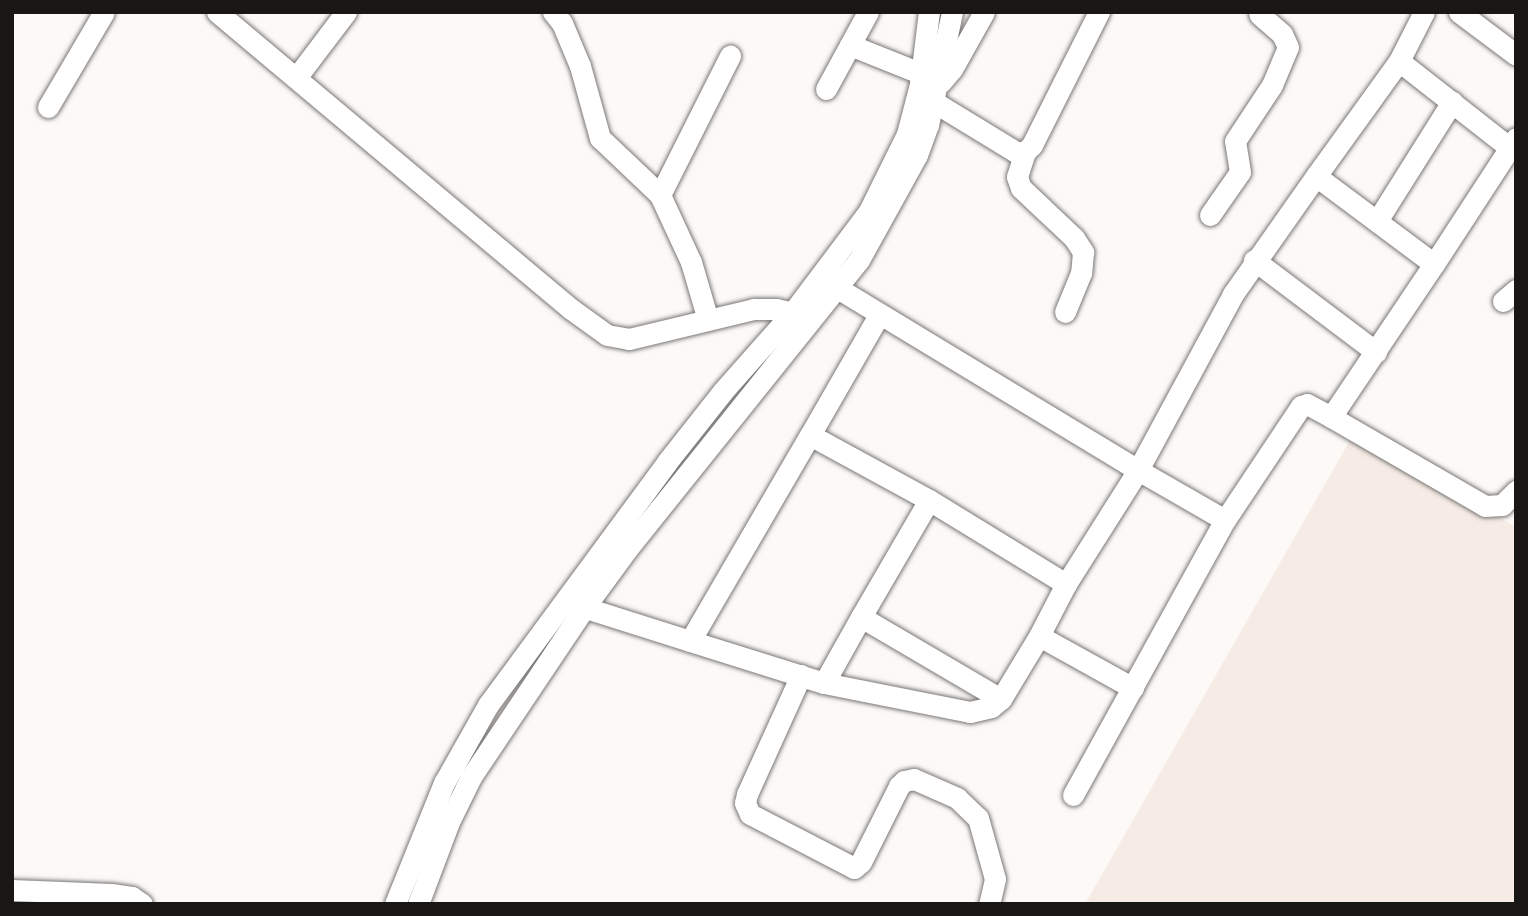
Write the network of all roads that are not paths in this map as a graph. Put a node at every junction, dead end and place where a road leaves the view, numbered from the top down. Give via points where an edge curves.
1 (104, 12) edge
2 (218, 12) edge
3 (346, 12) edge
4 (553, 12) edge
5 (868, 12) edge
6 (929, 12) edge
7 (952, 12) edge
8 (984, 12) edge
9 (1099, 12) edge
10 (1424, 12) edge
11 (1459, 12) edge
12 (1253, 13) edge
13 (850, 46) junction
14 (1516, 55) edge
15 (730, 56) dead end
16 (1399, 61) junction
17 (296, 78) junction
18 (826, 89) dead end
19 (927, 90) junction
20 (1452, 102) junction
21 (48, 107) dead end
22 (1513, 143) edge
23 (1025, 152) junction
24 (1316, 176) junction
25 (660, 195) junction
26 (1210, 215) dead end
27 (1377, 221) junction
28 (1254, 260) junction
29 (1434, 264) junction
30 (839, 289) junction
31 (793, 312) junction
32 (1065, 312) dead end
33 (879, 315) junction
34 (815, 319) junction
35 (708, 320) junction
36 (1376, 352) junction
37 (1331, 417) junction
38 (695, 426) junction
39 (810, 435) junction
40 (717, 440) junction
41 (1138, 470) junction
42 (1516, 491) edge
43 (929, 500) junction
44 (1225, 520) junction
45 (1066, 584) junction
46 (574, 605) junction
47 (862, 617) junction
48 (1039, 636) junction
49 (690, 640) junction
50 (824, 682) junction
51 (796, 687) junction
52 (1133, 688) junction
53 (1001, 699) junction
54 (1073, 794) dead end
55 (12, 890) edge
56 (142, 904) edge
57 (395, 904) edge
58 (418, 904) edge
59 (989, 904) edge

1 - 21 street
2 - 17 street
3 - 17 street
4 - 25 street via 580,66 600,138
5 - 13 street
6 - 19 street
7 - 19 street
8 - 19 street via 952,69
9 - 23 street
10 - 16 street
11 - 14 street
12 - 26 street via 1286,38 1288,47 1272,85 1235,141 1240,172
13 - 18 street
13 - 19 street
15 - 25 street
16 - 20 street
16 - 24 street
17 - 35 street via 595,329 629,339
19 - 23 street via 1016,152
19 - 30 street via 917,155
19 - 31 street via 869,211
20 - 22 street
20 - 27 street
22 - 29 street
23 - 32 street via 1017,177 1021,188 1083,252 1079,281
24 - 27 street
24 - 28 street
25 - 35 street via 691,261
27 - 29 street
28 - 36 street
28 - 41 street
29 - 36 street
30 - 33 street
30 - 34 street
31 - 34 street
31 - 35 street via 754,309
31 - 38 street
33 - 39 street
33 - 41 street
34 - 40 street
36 - 37 street
37 - 42 street via 1485,506 1502,505
37 - 44 street via 1307,404 1301,407
38 - 40 street
38 - 46 street
39 - 43 street
39 - 49 street
40 - 46 street
41 - 44 street
41 - 45 street
43 - 45 street
43 - 47 street
44 - 52 street
45 - 48 street
46 - 49 street
46 - 57 street via 488,705 439,794
46 - 58 street via 471,777
47 - 50 street
47 - 53 street
48 - 52 street
48 - 53 street
49 - 51 street
50 - 51 street
50 - 53 street via 970,712 991,708
51 - 59 street via 747,794 750,814 854,868 899,786 914,779 957,799 978,818 995,879
52 - 54 street
55 - 56 street via 111,894 132,897

